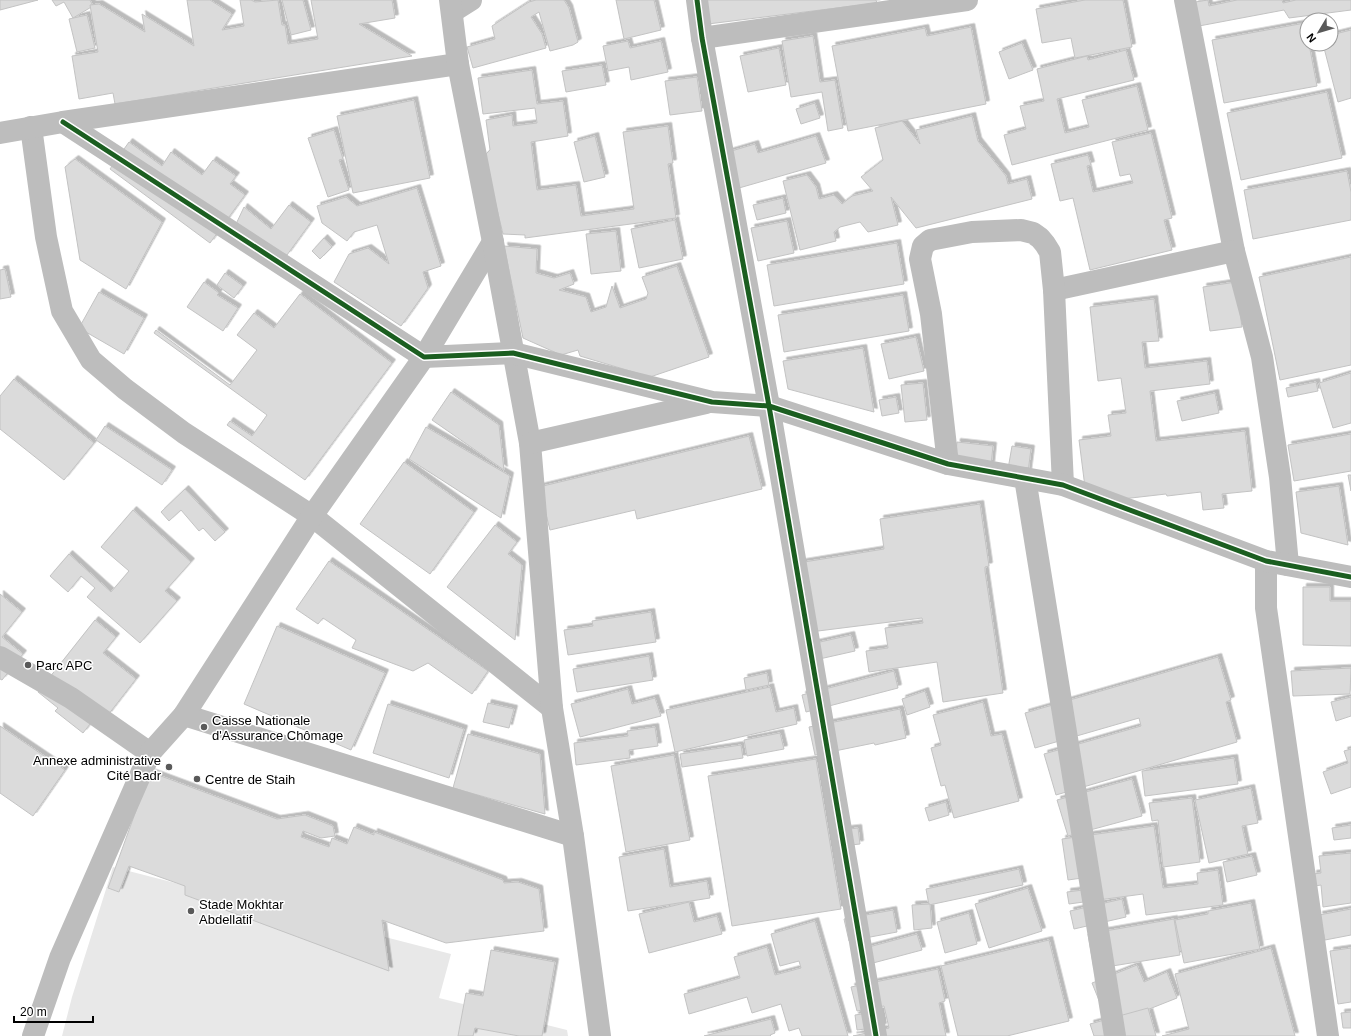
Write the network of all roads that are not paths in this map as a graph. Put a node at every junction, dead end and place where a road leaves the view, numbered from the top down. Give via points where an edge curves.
1 (471, 0) edge
2 (697, 0) edge
3 (967, 0) edge
4 (1185, 0) edge
5 (944, 2) edge
6 (451, 6) edge
7 (702, 38) junction
8 (458, 64) junction
9 (63, 122) junction
10 (31, 127) junction
11 (0, 132) edge
12 (493, 242) junction
13 (1234, 251) junction
14 (1054, 290) junction
15 (513, 353) junction
16 (424, 357) junction
17 (712, 402) junction
18 (769, 406) junction
19 (530, 443) junction
20 (948, 464) junction
21 (1025, 478) junction
22 (1063, 485) junction
23 (312, 516) junction
24 (1266, 561) junction
25 (1288, 565) junction
26 (1351, 577) edge
27 (0, 657) edge
28 (552, 708) junction
29 (184, 715) junction
30 (150, 753) junction
31 (574, 836) junction
32 (33, 1036) edge
33 (600, 1036) edge
34 (876, 1036) edge
35 (1115, 1036) edge
36 (1328, 1036) edge

1 - 6 street
2 - 7 street
3 - 5 street
4 - 13 street
5 - 7 street
6 - 8 street
7 - 18 street
8 - 9 street
8 - 12 street
9 - 10 street
9 - 16 street
10 - 11 street
10 - 23 street via 46,237 62,310 91,360 124,389 184,433
12 - 15 street
12 - 16 street
13 - 14 street
13 - 25 street via 1262,357 1280,477
14 - 20 street via 1050,252 1033,233 1021,230 972,232 930,240 924,246 920,259 931,314
14 - 22 street
15 - 16 street
15 - 17 street
15 - 19 street
16 - 23 street
17 - 18 street
17 - 19 street
18 - 20 street
18 - 34 street
19 - 28 street
20 - 21 street
21 - 22 street
21 - 35 street
22 - 24 street
23 - 28 street
23 - 29 street
24 - 25 street
24 - 36 street via 1266,608
25 - 26 street
27 - 30 street via 71,698
28 - 31 street
29 - 30 street
29 - 31 street
30 - 32 street via 60,958
31 - 33 street

